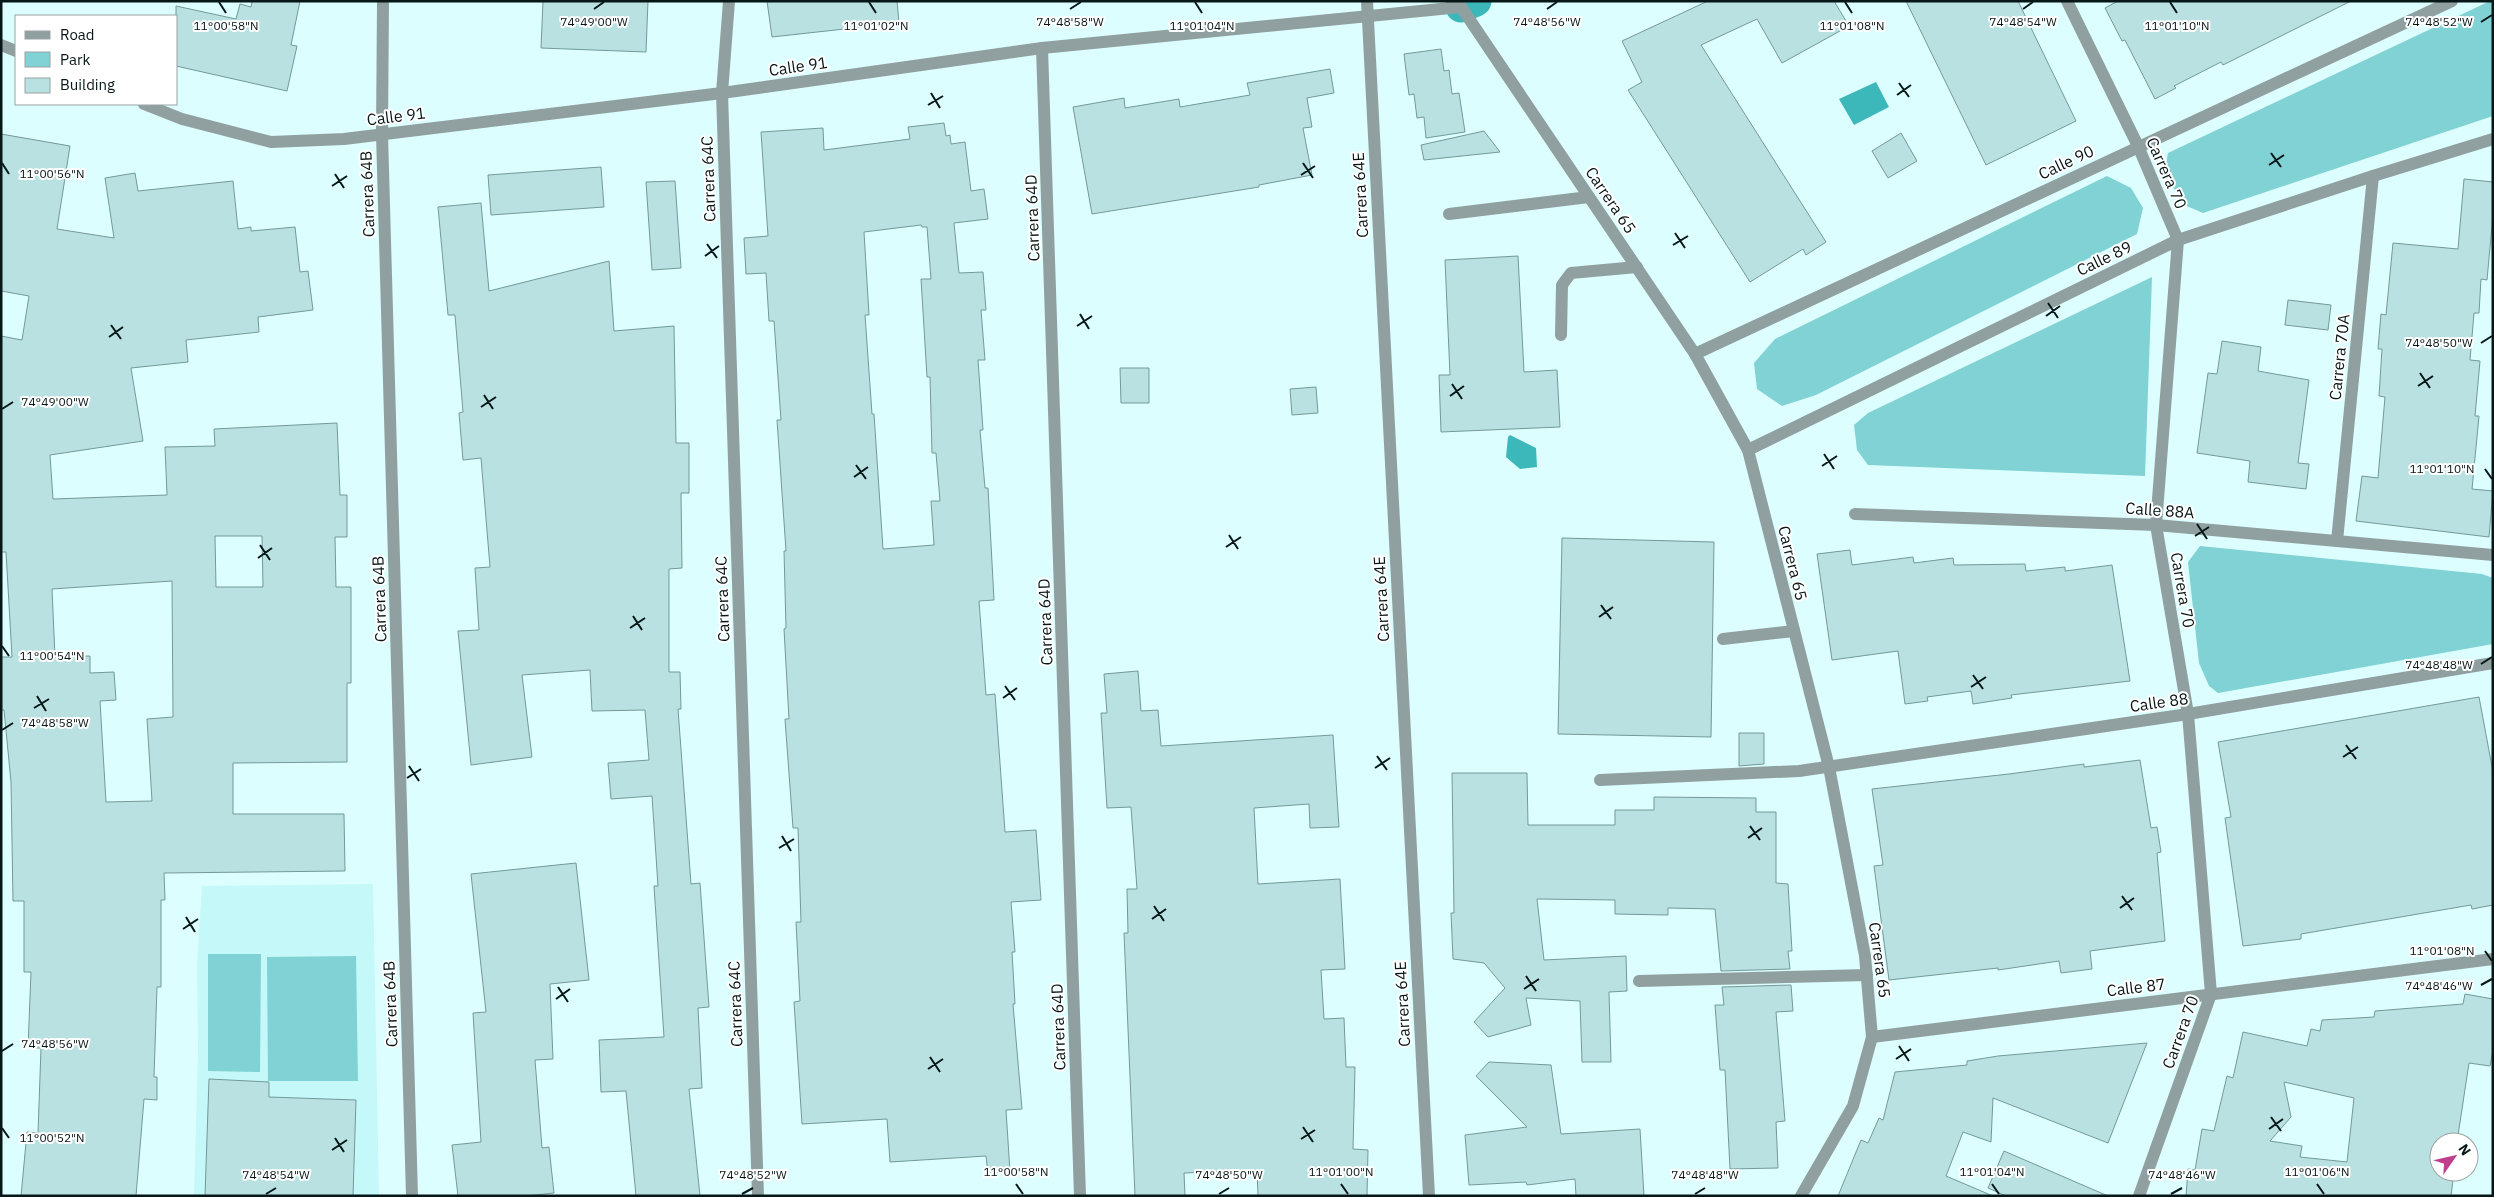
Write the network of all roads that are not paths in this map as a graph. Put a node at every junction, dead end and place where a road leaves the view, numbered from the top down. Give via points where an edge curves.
1 (384, 1) edge
2 (729, 1) edge
3 (1367, 1) edge
4 (2067, 1) edge
5 (2452, 1) edge
6 (1459, 4) edge
7 (1368, 17) junction
8 (1, 45) edge
9 (1042, 48) junction
10 (15, 51) edge
11 (722, 93) junction
12 (147, 105) edge
13 (382, 134) junction
14 (2493, 139) edge
15 (2138, 146) junction
16 (2373, 176) junction
17 (1589, 198) junction
18 (1449, 214) dead end
19 (2178, 240) junction
20 (1637, 267) junction
21 (1562, 335) dead end
22 (1695, 354) junction
23 (1748, 450) junction
24 (1855, 514) dead end
25 (2156, 525) junction
26 (2337, 541) junction
27 (2493, 555) edge
28 (1794, 631) junction
29 (1723, 639) dead end
30 (2493, 663) edge
31 (2188, 714) junction
32 (1829, 767) junction
33 (1600, 780) dead end
34 (2493, 959) edge
35 (1867, 975) junction
36 (1640, 981) dead end
37 (2211, 994) junction
38 (1872, 1037) junction
39 (412, 1196) edge
40 (758, 1196) edge
41 (1080, 1196) edge
42 (1428, 1196) edge
43 (1801, 1196) edge
44 (2139, 1196) edge

1 - 13 street, Carrera 64B
2 - 11 street, Carrera 64C
3 - 7 street, Carrera 64E
4 - 15 street, Carrera 70
5 - 15 street, Calle 90
6 - 7 street, Calle 91
6 - 17 street, Carrera 65
7 - 9 street, Calle 91
7 - 42 street, Carrera 64E
8 - 10 street
9 - 11 street, Calle 91
9 - 41 street, Carrera 64D
11 - 13 street, Calle 91
11 - 40 street, Carrera 64C
12 - 13 street, Calle 91 via 182,119 271,142
13 - 39 street, Carrera 64B
14 - 16 street, Calle 89
15 - 19 street, Carrera 70
15 - 22 street, Calle 90
16 - 19 street, Calle 89
16 - 26 street, Carrera 70A
17 - 18 street
17 - 20 street, Carrera 65
19 - 23 street, Calle 89
19 - 25 street, Carrera 70
20 - 21 street via 1571,273 1562,285
20 - 22 street, Carrera 65
22 - 23 street, Carrera 65
23 - 28 street, Carrera 65
24 - 25 street, Calle 88A
25 - 26 street, Calle 88A
25 - 31 street, Carrera 70
26 - 27 street, Calle 88A
28 - 29 street
28 - 32 street, Carrera 65
30 - 31 street, Calle 88
31 - 32 street, Calle 88
31 - 37 street, Carrera 70
32 - 33 street, Calle 88 via 1800,772
32 - 35 street, Carrera 65
34 - 37 street, Calle 87
35 - 36 street
35 - 38 street, Carrera 65
37 - 38 street, Calle 87
37 - 44 street, Carrera 70
38 - 43 street, Carrera 65 via 1853,1106

